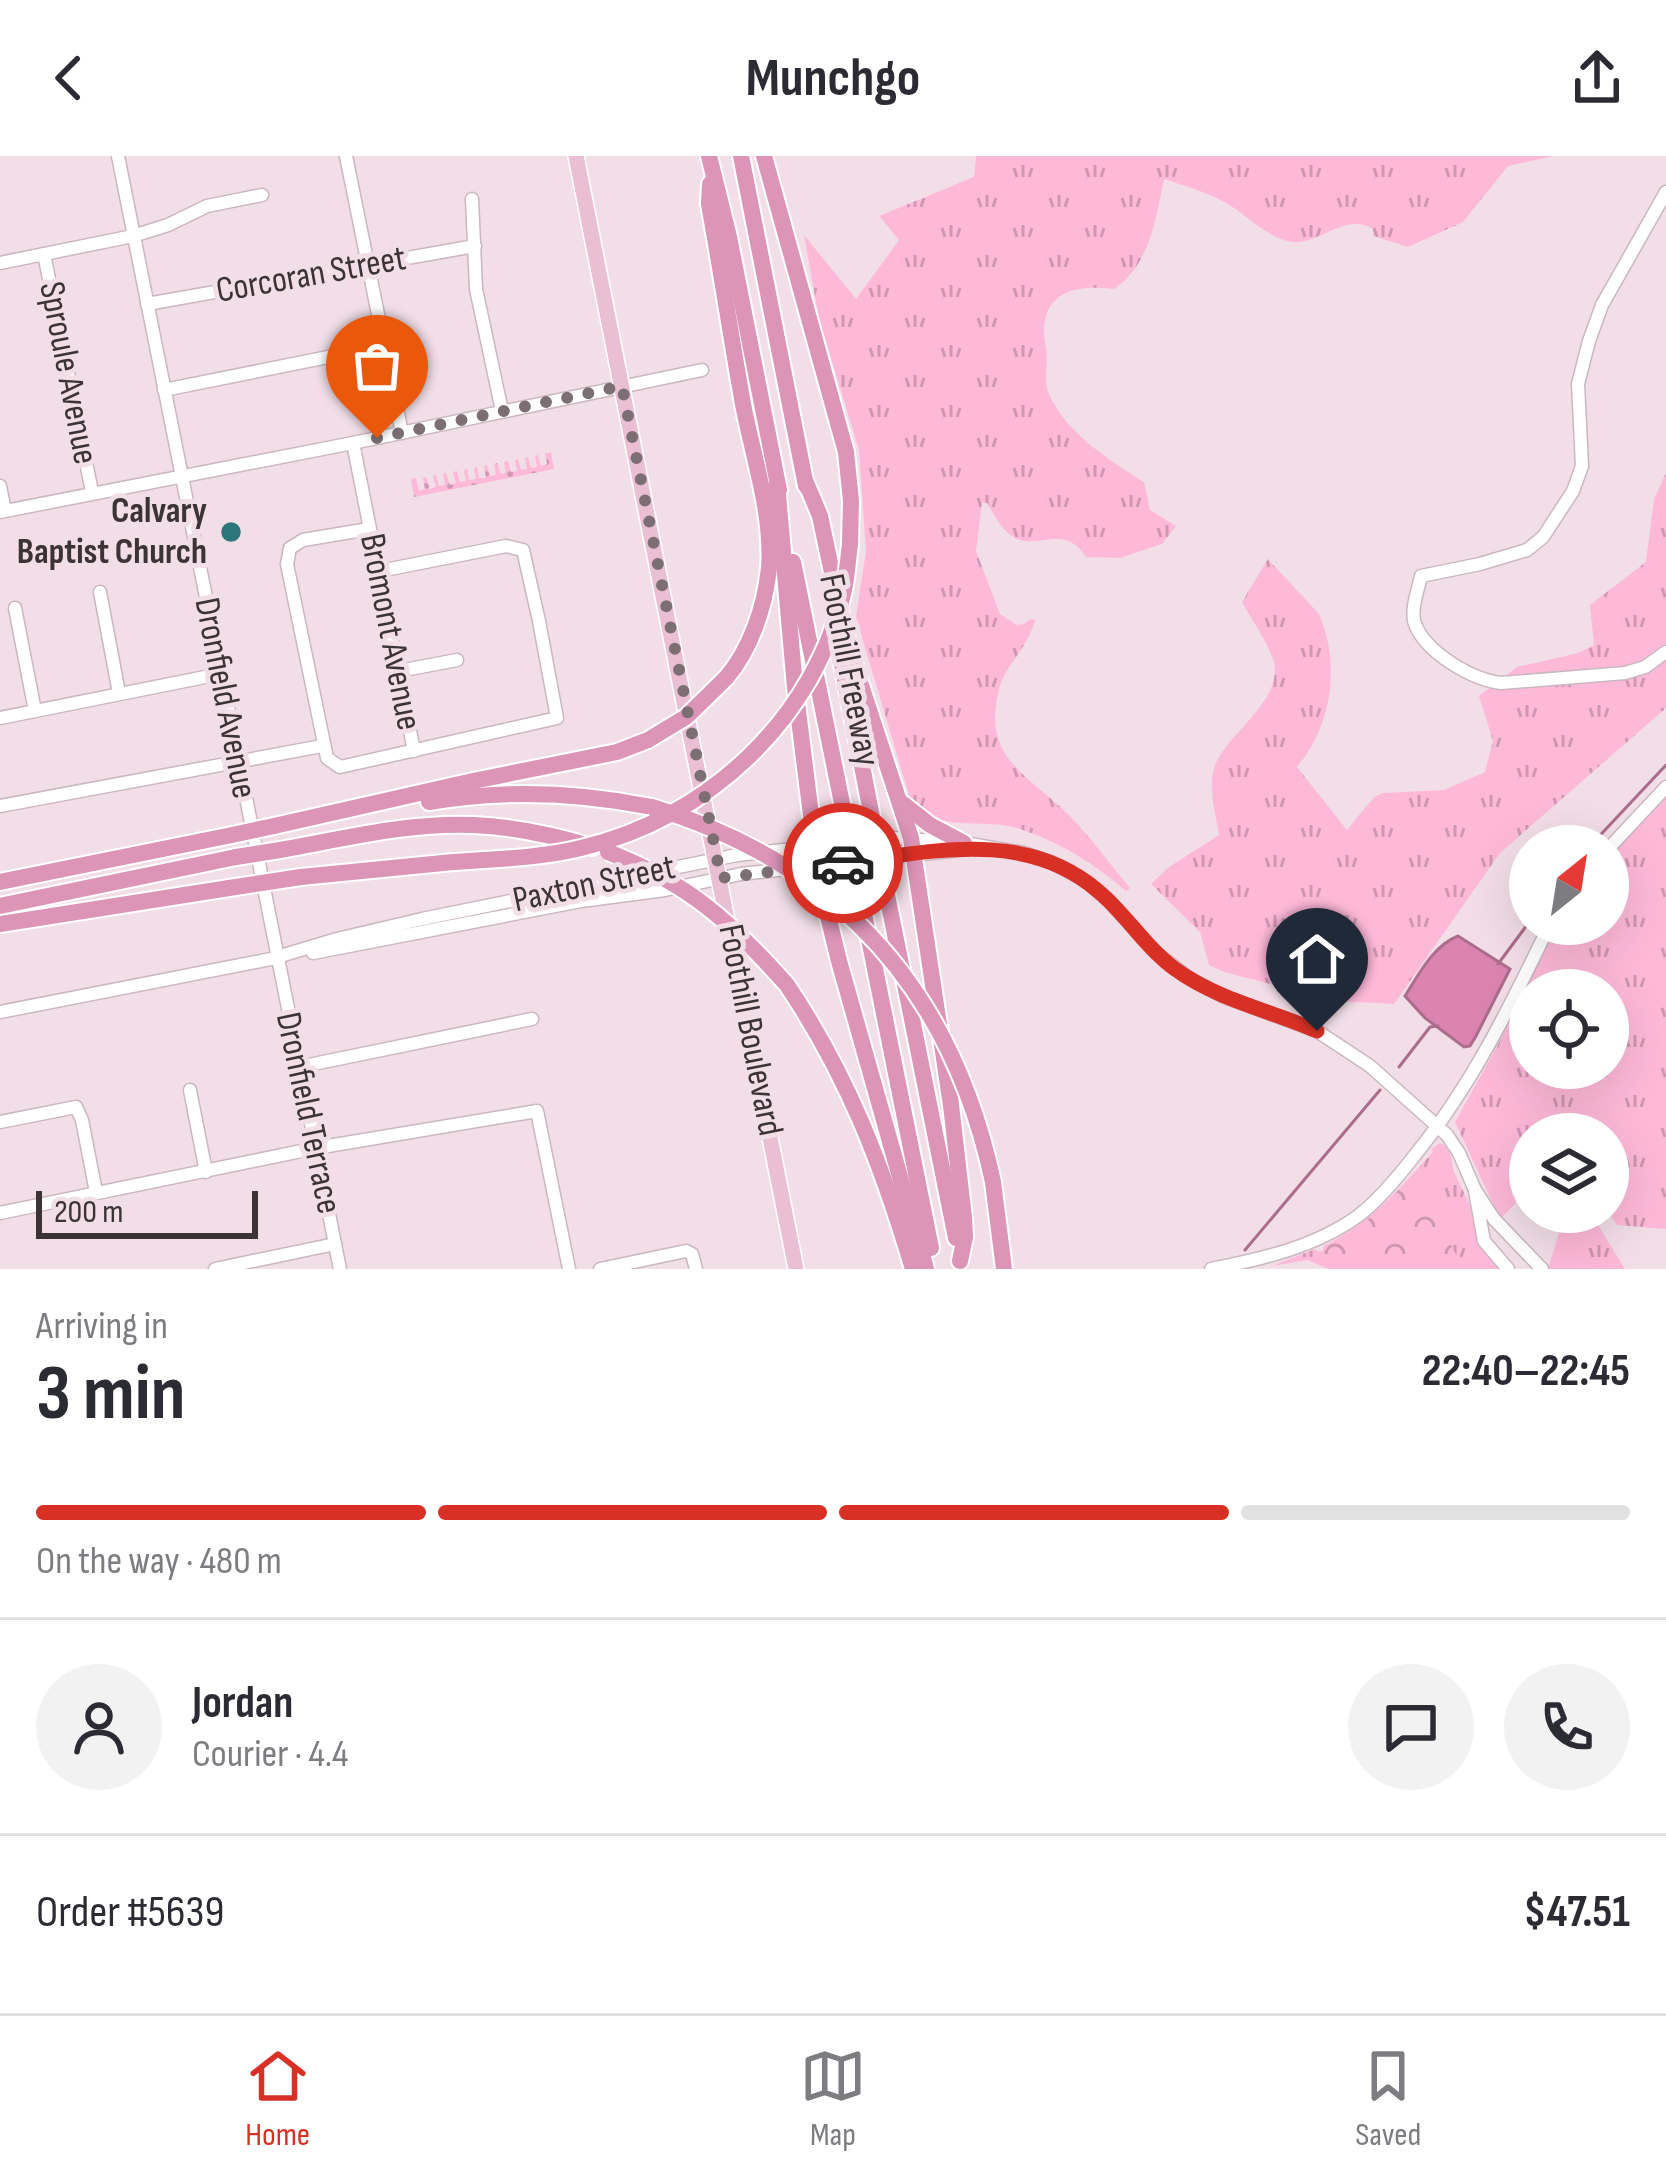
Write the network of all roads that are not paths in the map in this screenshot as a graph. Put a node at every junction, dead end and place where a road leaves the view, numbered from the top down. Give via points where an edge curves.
1 (118, 156) edge
2 (346, 156) edge
3 (576, 156) edge
4 (741, 156) edge
5 (764, 156) edge
6 (710, 161) edge
7 (1666, 192) edge
8 (262, 194) dead end
9 (472, 200) dead end
10 (133, 236) junction
11 (475, 246) junction
12 (44, 254) junction
13 (0, 263) edge
14 (366, 265) junction
15 (147, 304) junction
16 (383, 346) junction
17 (702, 370) dead end
18 (622, 386) junction
19 (164, 390) junction
20 (502, 411) junction
21 (402, 433) junction
22 (353, 443) junction
23 (181, 477) junction
24 (805, 480) junction
25 (777, 484) junction
26 (0, 485) edge
27 (92, 492) junction
28 (3, 511) edge
29 (369, 529) junction
30 (380, 571) junction
31 (100, 592) dead end
32 (15, 608) dead end
33 (1666, 652) edge
34 (457, 660) dead end
35 (399, 671) junction
36 (220, 674) junction
37 (119, 693) junction
38 (35, 711) junction
39 (0, 718) edge
40 (322, 746) junction
41 (414, 751) junction
42 (237, 760) junction
43 (1666, 787) edge
44 (902, 802) junction
45 (0, 806) edge
46 (274, 826) junction
47 (1629, 827) edge
48 (964, 843) junction
49 (814, 846) junction
50 (912, 846) junction
51 (987, 848) junction
52 (717, 859) junction
53 (817, 866) junction
54 (721, 878) junction
55 (0, 882) edge
56 (0, 906) edge
57 (0, 924) edge
58 (1540, 945) edge
59 (277, 957) junction
60 (0, 1012) edge
61 (532, 1019) dead end
62 (299, 1067) junction
63 (190, 1090) dead end
64 (0, 1122) edge
65 (1438, 1125) junction
66 (316, 1148) junction
67 (206, 1172) junction
68 (1475, 1190) junction
69 (97, 1192) junction
70 (0, 1213) edge
71 (1482, 1221) junction
72 (335, 1244) junction
73 (961, 1265) edge
74 (1256, 1265) edge
75 (215, 1269) edge
76 (340, 1269) edge
77 (569, 1269) edge
78 (601, 1269) edge
79 (696, 1269) edge
80 (796, 1269) edge
81 (913, 1269) edge
82 (926, 1269) edge
83 (935, 1269) edge
84 (1004, 1269) edge
85 (1211, 1269) edge
86 (1508, 1269) edge
87 (1530, 1269) edge
88 (1542, 1269) edge

1 - 10 street, Dronfield Avenue
2 - 14 street
3 - 18 main road, Foothill Boulevard
4 - 24 highway, Foothill Freeway
5 - 57 highway, bridge via 846,452 851,501 843,591 827,640 757,750 664,818 607,841
6 - 25 highway, Foothill Freeway
6 - 46 highway, bridge via 709,204 769,567 759,618 737,663 686,717 617,752
7 - 33 street via 1589,341 1578,384 1582,466 1573,491 1527,550 1421,576 1414,614 1434,649 1484,682 1624,673
8 - 10 street
9 - 11 street
10 - 12 street
10 - 15 street, Dronfield Avenue
11 - 14 street, Corcoran Street
11 - 20 street
12 - 13 street
12 - 27 street, Sproule Avenue
14 - 15 street, Corcoran Street
14 - 16 street
15 - 19 street, Dronfield Avenue
16 - 19 street
16 - 21 street
17 - 18 street
18 - 20 street
18 - 52 main road, Foothill Boulevard
19 - 23 street, Dronfield Avenue
20 - 21 street
21 - 22 street
22 - 23 street
22 - 29 street, Bromont Avenue
23 - 27 street
23 - 36 street, Dronfield Avenue
24 - 44 highway
24 - 73 highway, Foothill Freeway, bridge
25 - 49 highway
25 - 83 highway, Foothill Freeway, bridge
26 - 28 street
27 - 28 street
29 - 30 street, Bromont Avenue
29 - 40 street via 290,548
30 - 35 street, Bromont Avenue
30 - 41 street via 518,547 556,718
31 - 37 street
32 - 38 street
34 - 35 street
35 - 41 street, Bromont Avenue
36 - 37 street
36 - 42 street, Dronfield Avenue
37 - 38 street
38 - 39 street
40 - 41 street via 340,766
40 - 42 street
42 - 45 street
42 - 59 street, Dronfield Avenue
43 - 47 street
44 - 48 highway
44 - 50 highway
46 - 55 highway, bridge
46 - 84 highway, bridge via 495,793 566,794 652,807 775,858 861,925 946,1043 976,1111
48 - 50 street, Paxton Street
48 - 51 street, Paxton Street
49 - 50 street, Paxton Street
49 - 52 street, Paxton Street
49 - 53 highway
50 - 51 street, Paxton Street
50 - 53 street, Paxton Street
50 - 73 highway via 951,1105
51 - 65 street, Paxton Street via 1073,872 1172,967 1329,1038
52 - 54 main road, Foothill Boulevard
52 - 59 street, Paxton Street
53 - 54 street, Paxton Street
53 - 82 highway
54 - 59 street, Paxton Street
54 - 80 main road, Foothill Boulevard
56 - 81 highway, bridge via 236,857 470,824 552,835 638,863 735,928 788,985 851,1095
58 - 65 street via 1484,1056
59 - 60 street, Paxton Street
59 - 62 street, Dronfield Terrace
61 - 62 street
62 - 66 street, Dronfield Terrace
63 - 67 street
64 - 69 street via 76,1107
65 - 68 street, Paxton Street
65 - 74 street via 1358,1216
66 - 67 street
66 - 72 street, Dronfield Terrace
66 - 77 street via 537,1111
67 - 69 street
68 - 71 street
68 - 88 street
69 - 70 street
71 - 86 street via 1486,1245
71 - 87 street
72 - 75 street
72 - 76 street, Dronfield Terrace
74 - 85 street
78 - 79 street via 686,1251

